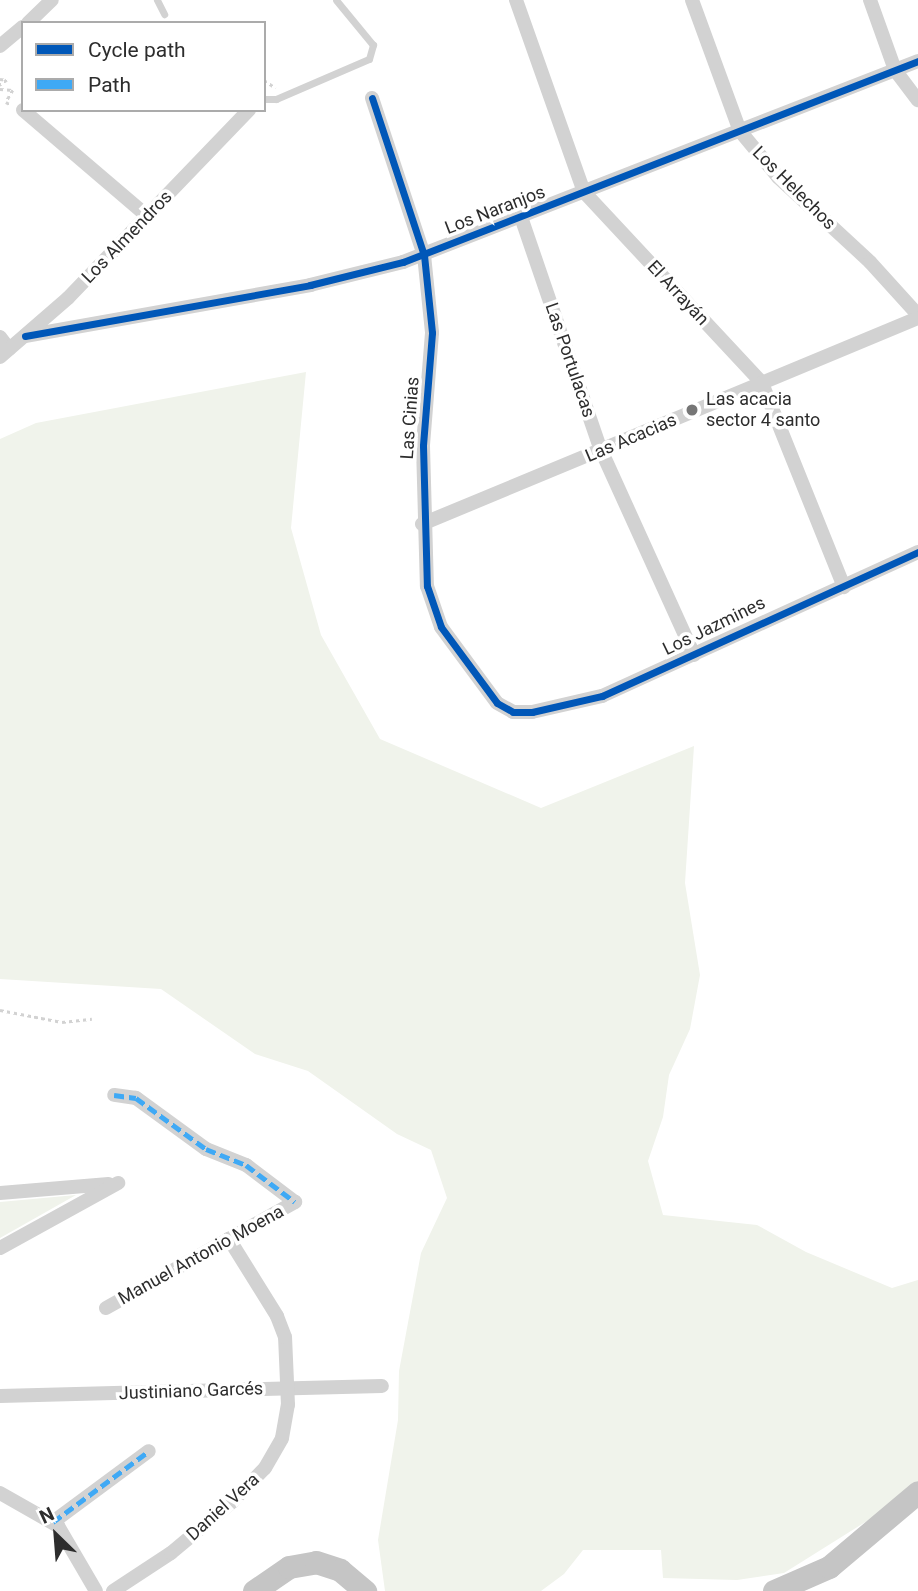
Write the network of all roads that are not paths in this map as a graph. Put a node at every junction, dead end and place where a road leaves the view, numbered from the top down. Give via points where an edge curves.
1 (52, 0) edge
2 (157, 0) edge
3 (336, 0) edge
4 (516, 0) edge
5 (692, 0) edge
6 (870, 0) edge
7 (164, 14) dead end
8 (30, 21) edge
9 (21, 29) edge
10 (0, 46) edge
11 (918, 61) edge
12 (895, 70) junction
13 (372, 98) dead end
14 (266, 99) edge
15 (918, 100) edge
16 (26, 112) edge
17 (247, 112) edge
18 (740, 131) junction
19 (584, 192) junction
20 (147, 216) junction
21 (521, 217) junction
22 (424, 255) junction
23 (918, 317) edge
24 (25, 336) junction
25 (0, 337) edge
26 (5, 353) edge
27 (762, 383) junction
28 (601, 450) junction
29 (422, 524) junction
30 (918, 552) edge
31 (844, 587) junction
32 (694, 654) junction
33 (519, 713) joint
34 (114, 1095) dead end
35 (0, 1193) edge
36 (229, 1239) junction
37 (0, 1248) edge
38 (106, 1308) dead end
39 (382, 1386) dead end
40 (288, 1388) junction
41 (0, 1396) edge
42 (149, 1451) dead end
43 (918, 1492) edge
44 (0, 1493) edge
45 (53, 1522) junction
46 (96, 1591) edge
47 (113, 1591) edge
48 (254, 1591) edge
49 (365, 1591) edge
50 (774, 1591) edge

1 - 8 street
2 - 7 lane
3 - 14 lane via 373,45 369,59 284,96
4 - 19 street, El Arrayán
5 - 18 street, Los Helechos
6 - 12 street
9 - 10 street
11 - 12 street, Los Naranjos
12 - 15 street
12 - 18 street, Los Naranjos
13 - 22 street, Las Cinias
16 - 20 street
17 - 20 street, Los Almendros
18 - 19 street, Los Naranjos
18 - 23 street, Los Helechos via 778,177 870,262
19 - 21 street, Los Naranjos
19 - 27 street, El Arrayán
20 - 24 street, Los Almendros
21 - 22 street, Los Naranjos
21 - 28 street, Las Portulacas
22 - 24 street, Los Naranjos via 310,285
22 - 29 street, Las Cinias via 432,333
23 - 27 street, Las Acacias
24 - 26 street, Los Almendros
25 - 26 street
27 - 28 street, Las Acacias
27 - 31 street, El Arrayán
28 - 29 street, Las Acacias
28 - 32 street, Las Portulacas
29 - 33 street, Las Cinias via 426,586 441,627 487,693 502,708
30 - 31 street, Los Jazmines
31 - 32 street, Los Jazmines via 767,617
32 - 33 street, Los Jazmines via 583,702
34 - 36 street, Manuel Antonio Moena via 136,1098 206,1149 246,1165 295,1202
35 - 37 street via 118,1183
36 - 38 street, Manuel Antonio Moena
36 - 40 street, Daniel Vera via 282,1326
39 - 40 street, Justiniano Garcés
40 - 41 street, Justiniano Garcés
40 - 47 street, Daniel Vera via 285,1430 265,1468 196,1534
42 - 45 street
43 - 50 main road via 829,1567
44 - 45 street
45 - 46 street via 67,1537
48 - 49 main road via 289,1567 316,1562 340,1570

